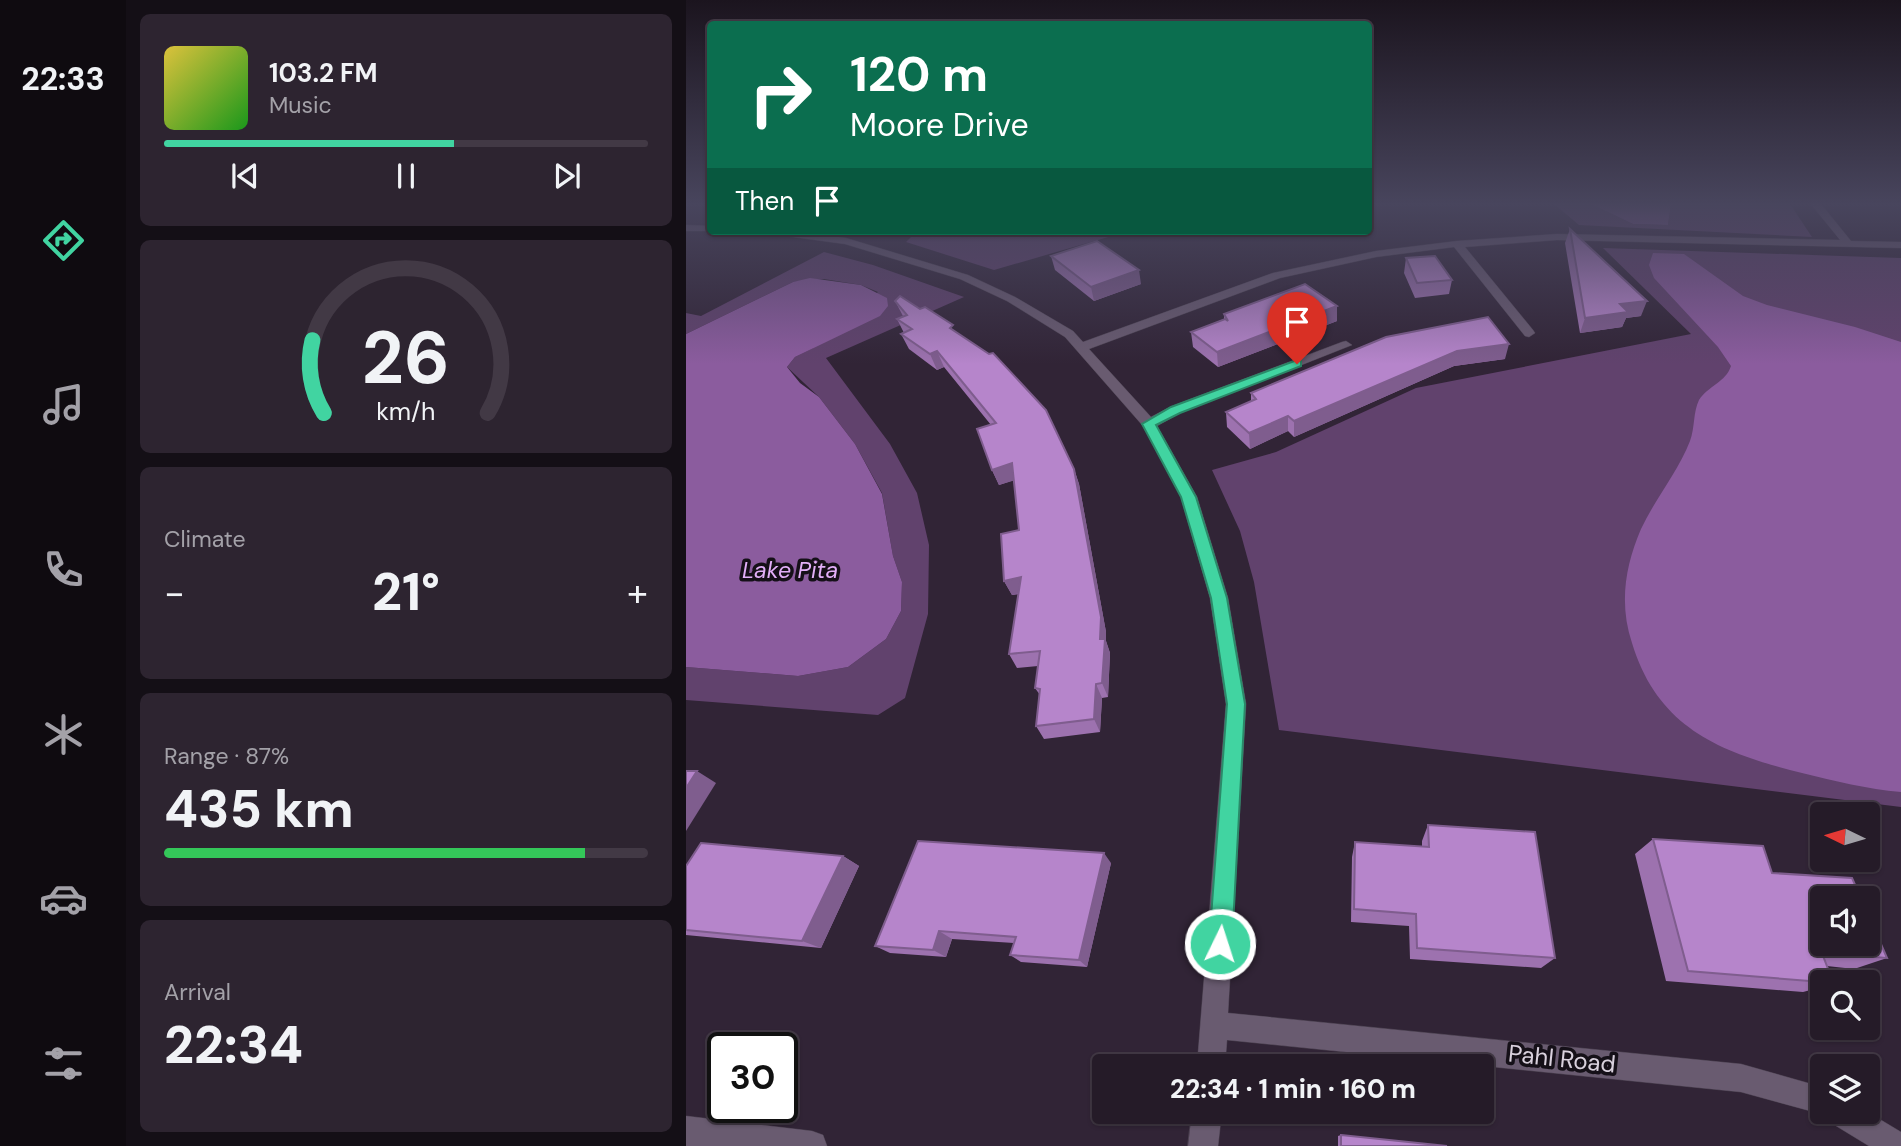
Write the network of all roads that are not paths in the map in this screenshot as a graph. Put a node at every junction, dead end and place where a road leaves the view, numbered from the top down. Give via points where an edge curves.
1 (900, 257) edge
2 (1360, 257) edge
3 (1468, 257) edge
4 (1529, 333) dead end
5 (1346, 345) dead end
6 (1082, 347) junction
7 (1149, 424) junction
8 (1215, 1025) junction
9 (1212, 1054) edge
10 (1810, 1098) edge
11 (1206, 1124) edge
12 (1860, 1124) edge
13 (686, 1131) edge
14 (812, 1146) edge
15 (1203, 1146) edge
16 (1897, 1146) edge

1 - 6 street via 964,277 1011,299
2 - 6 street via 1277,275
3 - 4 street
5 - 7 street
6 - 7 street
7 - 8 street via 1189,497 1219,598 1236,704
8 - 9 street
8 - 10 street, Pahl Road via 1741,1078
11 - 15 street
12 - 16 street
13 - 14 street

